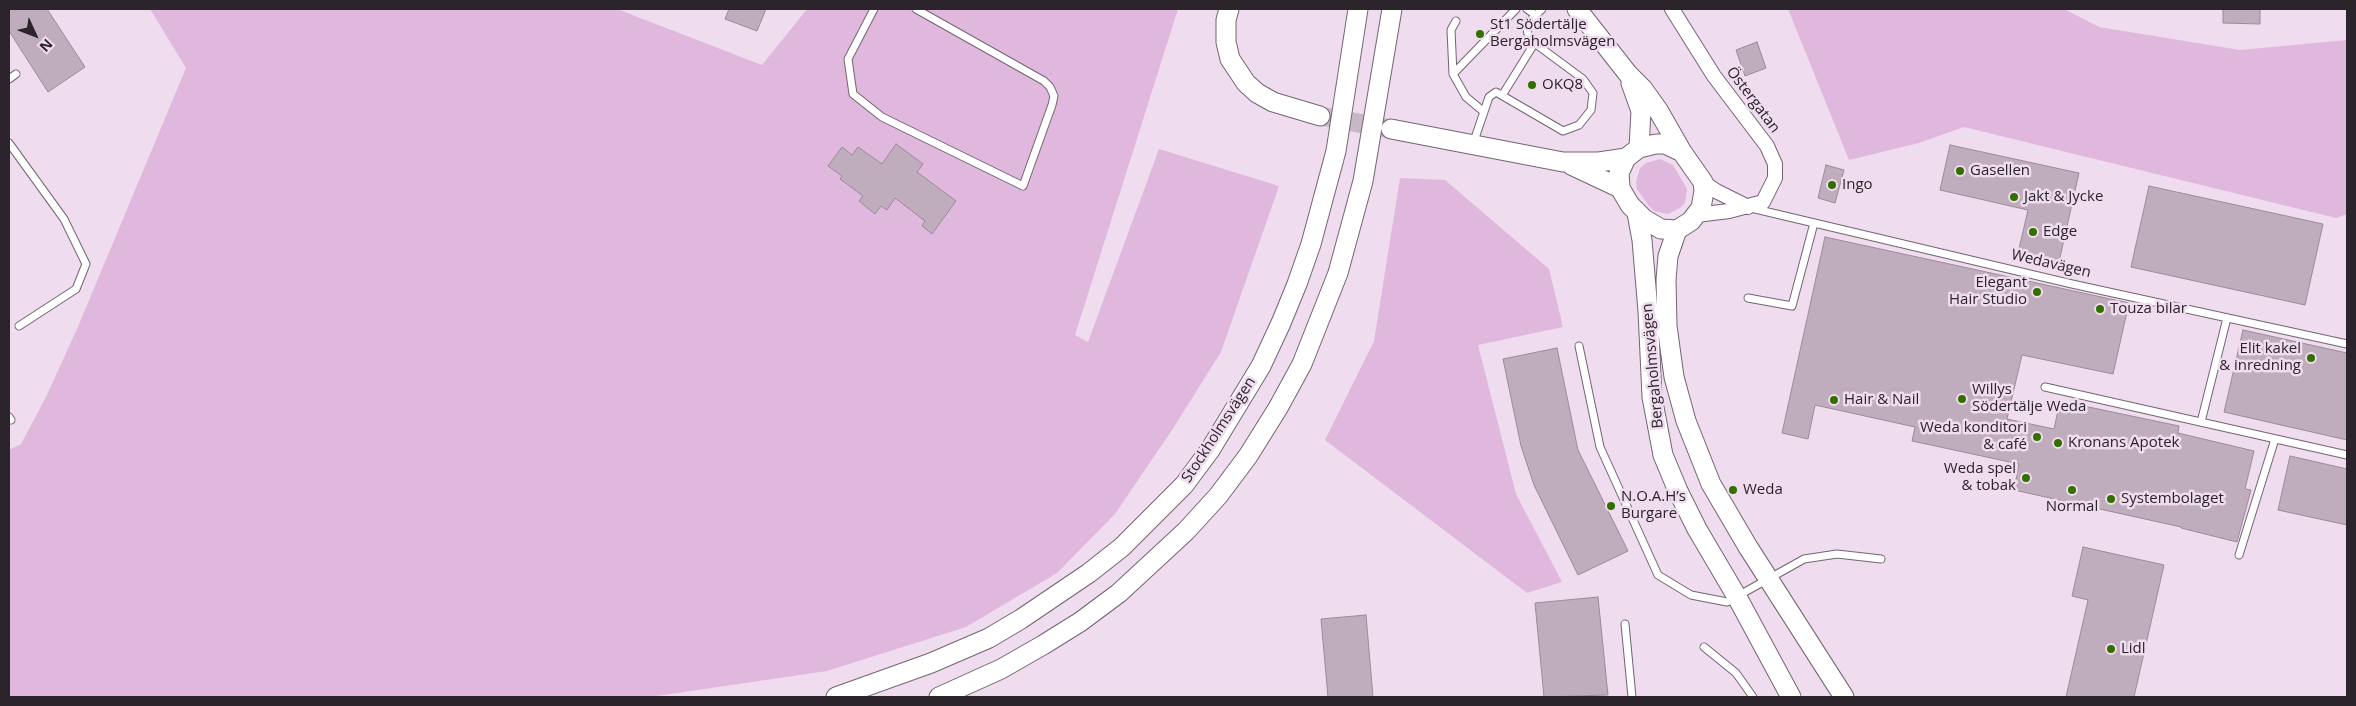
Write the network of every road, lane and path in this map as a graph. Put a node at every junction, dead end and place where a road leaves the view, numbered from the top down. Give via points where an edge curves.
1 (874, 9) edge
2 (916, 9) edge
3 (1228, 9) edge
4 (1358, 9) edge
5 (1392, 9) edge
6 (1516, 9) edge
7 (1527, 9) edge
8 (1542, 9) edge
9 (1577, 9) edge
10 (1672, 9) edge
11 (1534, 14) junction
12 (1456, 21) dead end
13 (1534, 44) junction
14 (16, 74) dead end
15 (1452, 74) junction
16 (1628, 74) junction
17 (9, 79) edge
18 (1503, 94) junction
19 (1484, 112) junction
20 (1320, 116) tunnel mouth
21 (1391, 130) tunnel mouth
22 (9, 143) edge
23 (1472, 144) junction
24 (1682, 152) junction
25 (1632, 153) junction
26 (1563, 162) junction
27 (1703, 182) junction
28 (1620, 188) junction
29 (1748, 207) junction
30 (1637, 213) junction
31 (1696, 215) junction
32 (1814, 223) junction
33 (1677, 230) junction
34 (1748, 298) dead end
35 (2227, 318) junction
36 (20, 326) dead end
37 (2347, 344) edge
38 (1579, 346) dead end
39 (2045, 387) dead end
40 (2201, 422) junction
41 (2275, 439) junction
42 (2347, 455) edge
43 (2239, 555) dead end
44 (1880, 559) dead end
45 (1768, 579) junction
46 (1737, 597) junction
47 (1625, 624) dead end
48 (1704, 646) dead end
49 (836, 697) edge
50 (939, 697) edge
51 (1632, 697) edge
52 (1753, 697) edge
53 (1791, 697) edge
54 (1844, 697) edge

1 - 2 lane via 848,59 853,94 882,118 1023,186 1052,105 1054,96 1050,87
3 - 20 main road via 1226,42 1230,59 1246,84 1272,102
4 - 49 main road, Stockholmsvägen via 1336,152 1297,284 1256,374 1210,450 1184,485 1122,547 1076,583 1021,619 989,638 931,663
5 - 50 main road via 1363,182 1338,273 1302,364 1248,456 1186,531 1119,593 1043,645 1001,669
6 - 15 lane
7 - 11 lane
8 - 11 lane
9 - 16 main road
10 - 29 street, Östergatan via 1714,76 1767,146 1775,164 1775,178 1763,202
11 - 13 lane via 1526,29
12 - 15 lane via 1450,30
13 - 18 lane
13 - 18 lane via 1583,79 1593,93 1591,110 1579,125 1563,130
14 - 17 lane
15 - 19 lane via 1466,97
16 - 24 main road via 1658,110
16 - 25 main road via 1641,111
18 - 19 lane via 1496,92 1489,97
19 - 23 lane
21 - 23 main road
22 - 36 lane via 64,219 86,264 76,289
23 - 26 main road
24 - 25 main road via 1665,144 1656,144
24 - 27 main road
25 - 26 main road via 1599,162
25 - 28 main road via 1619,173
26 - 28 main road
27 - 29 street
27 - 31 main road via 1703,200
28 - 30 main road
29 - 31 street, Östergatan
29 - 32 lane, Wedavägen
30 - 33 main road via 1661,229
30 - 46 main road, Bergaholmsvägen via 1648,311 1652,397 1663,455 1686,506
31 - 33 main road
32 - 34 lane via 1792,306
32 - 35 lane, Wedavägen
33 - 45 main road, Bergaholmsvägen via 1668,256 1666,280 1667,326 1674,377 1686,420 1711,484
35 - 37 lane, Wedavägen
35 - 40 lane
38 - 46 lane via 1600,447 1658,575 1691,595 1727,602
39 - 40 lane
40 - 41 lane
41 - 42 lane
41 - 43 lane
44 - 45 lane via 1858,555 1821,555 1804,559
45 - 46 lane
45 - 54 main road, Bergaholmsvägen
46 - 53 main road, Bergaholmsvägen
47 - 51 lane
48 - 52 lane via 1736,673

